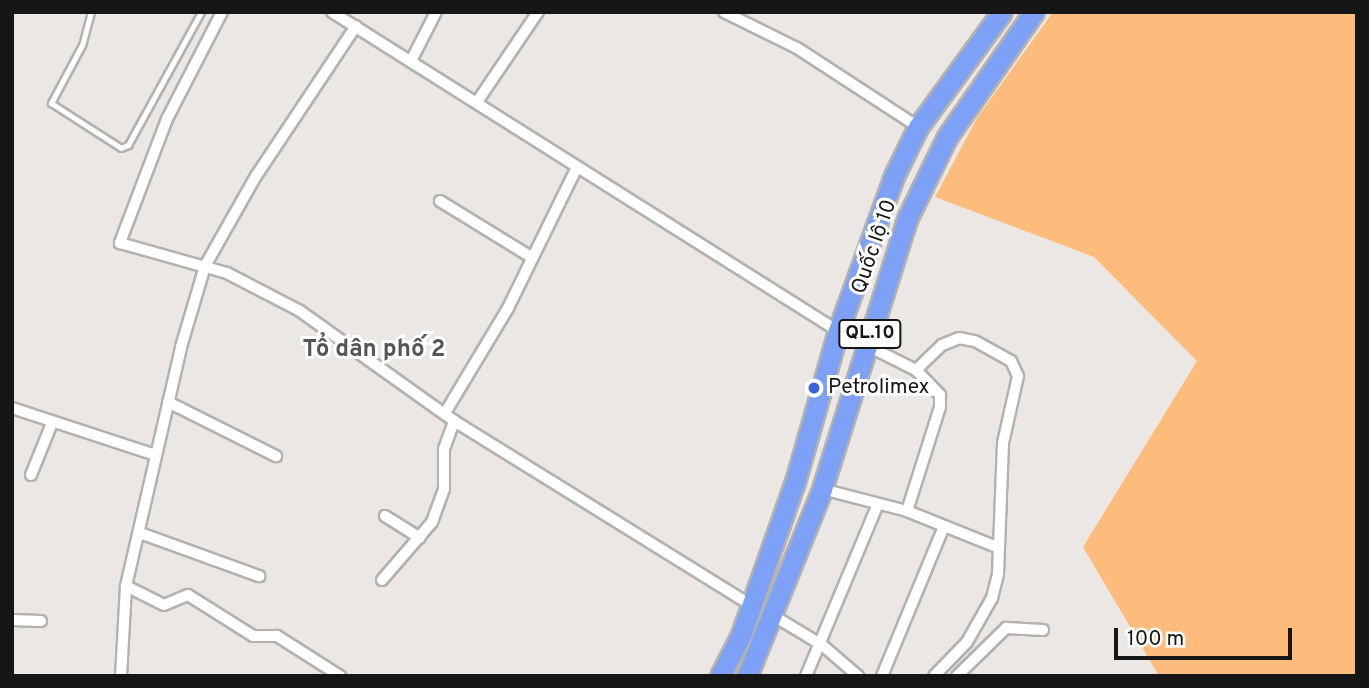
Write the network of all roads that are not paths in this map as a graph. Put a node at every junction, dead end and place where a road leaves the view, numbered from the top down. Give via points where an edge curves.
1 (91, 12) edge
2 (201, 12) edge
3 (222, 12) edge
4 (332, 12) edge
5 (436, 12) edge
6 (538, 12) edge
7 (724, 12) edge
8 (1002, 12) edge
9 (1034, 12) edge
10 (347, 16) edge
11 (356, 26) junction
12 (411, 61) junction
13 (477, 102) junction
14 (918, 127) junction
15 (577, 167) junction
16 (440, 201) dead end
17 (531, 257) junction
18 (205, 266) junction
19 (838, 331) junction
20 (866, 345) junction
21 (916, 370) junction
22 (168, 402) junction
23 (12, 408) edge
24 (449, 417) junction
25 (52, 422) junction
26 (156, 455) junction
27 (276, 456) dead end
28 (31, 475) dead end
29 (822, 489) junction
30 (878, 504) junction
31 (907, 511) junction
32 (385, 516) dead end
33 (944, 526) junction
34 (140, 533) junction
35 (420, 538) junction
36 (998, 547) junction
37 (259, 576) dead end
38 (382, 580) dead end
39 (126, 586) junction
40 (751, 605) junction
41 (774, 615) junction
42 (12, 620) edge
43 (41, 621) dead end
44 (1043, 630) dead end
45 (822, 645) junction
46 (121, 676) edge
47 (340, 676) edge
48 (720, 676) edge
49 (747, 676) edge
50 (806, 676) edge
51 (858, 676) edge
52 (882, 676) edge
53 (934, 676) edge
54 (957, 676) edge

1 - 2 lane via 82,45 51,103 121,149 128,145
3 - 18 street via 167,119 120,243
4 - 10 street
5 - 12 street
6 - 13 street
7 - 14 street via 797,48
8 - 14 highway, Quốc lộ 10 / QL.10
9 - 20 highway, Quốc lộ 10 / QL.10 via 982,83 925,178
10 - 11 street
11 - 12 street
11 - 18 street via 256,176
12 - 13 street
13 - 15 street
14 - 19 highway, Quốc lộ 10 / QL.10 via 878,215
15 - 17 street
15 - 19 street
16 - 17 street
17 - 24 street
18 - 22 street
18 - 24 street via 300,311
19 - 20 street
19 - 40 highway, Quốc lộ 10 / QL.10 via 795,482
20 - 21 street
20 - 29 highway, Quốc lộ 10 / QL.10
21 - 31 street via 940,395 940,407
21 - 36 street via 942,345 959,338 975,341 1011,361 1018,376 1003,443
22 - 26 street
22 - 27 street
23 - 25 street
24 - 35 street via 444,488
24 - 40 street
25 - 26 street
25 - 28 street
26 - 34 street
29 - 30 street
29 - 41 highway, Quốc lộ 10 / QL.10
30 - 31 street
30 - 45 street
31 - 33 street
32 - 35 street
33 - 36 street
33 - 52 street
34 - 37 street
34 - 39 street
35 - 38 street
36 - 53 street via 998,574 981,623
39 - 46 street
39 - 47 street via 164,605 188,595 253,636 277,636
40 - 48 highway, Quốc lộ 10 / QL.10
41 - 45 street
41 - 49 highway, Quốc lộ 10 / QL.10
42 - 43 street
44 - 54 street via 1006,628
45 - 50 street
45 - 51 street

